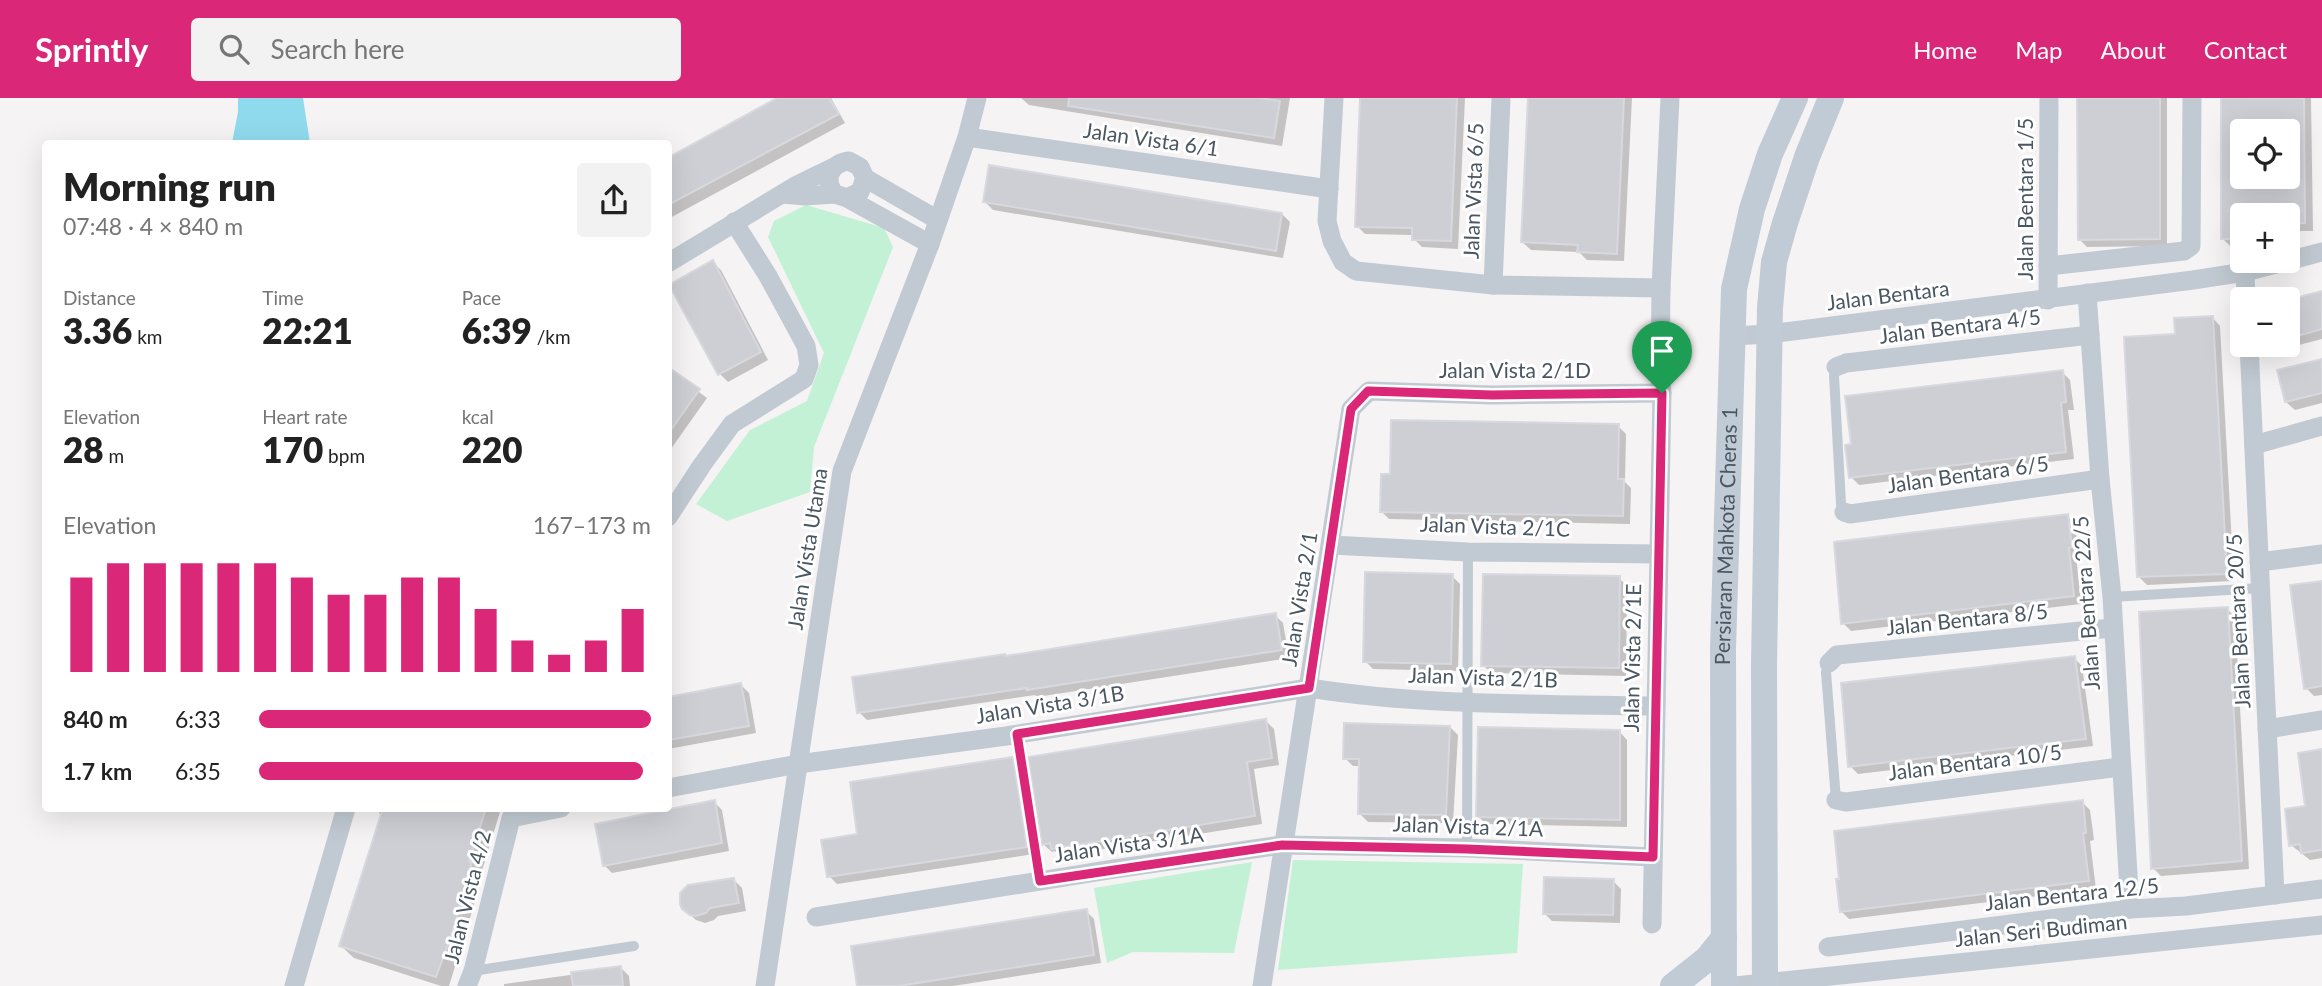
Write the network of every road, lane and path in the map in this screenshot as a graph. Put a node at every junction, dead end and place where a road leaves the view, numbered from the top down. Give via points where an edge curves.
1 (977, 98) edge
2 (1334, 98) edge
3 (1501, 98) edge
4 (1670, 98) edge
5 (1795, 98) edge
6 (1831, 98) edge
7 (2049, 98) edge
8 (2192, 98) edge
9 (967, 137) junction
10 (832, 169) junction
11 (865, 178) junction
12 (1329, 189) junction
13 (783, 194) junction
14 (841, 196) junction
15 (938, 220) junction
16 (734, 222) junction
17 (930, 244) junction
18 (2322, 253) edge
19 (2300, 258) edge
20 (672, 261) edge
21 (2048, 266) junction
22 (2237, 273) edge
23 (1493, 285) junction
24 (1661, 288) junction
25 (2087, 293) junction
26 (2048, 300) junction
27 (1769, 334) junction
28 (2090, 335) junction
29 (1733, 336) junction
30 (2250, 357) edge
31 (1836, 367) joint
32 (1368, 391) joint
33 (1662, 393) junction
34 (2322, 426) edge
35 (2254, 445) junction
36 (2100, 479) junction
37 (672, 511) edge
38 (1844, 512) joint
39 (1331, 545) junction
40 (1468, 552) junction
41 (1658, 554) junction
42 (2322, 554) edge
43 (2259, 562) junction
44 (2261, 588) junction
45 (2112, 597) junction
46 (2112, 628) junction
47 (1829, 663) joint
48 (1309, 688) junction
49 (1468, 702) junction
50 (1655, 706) junction
51 (2322, 720) edge
52 (2267, 729) junction
53 (1017, 734) junction
54 (798, 764) junction
55 (2120, 767) junction
56 (672, 787) edge
57 (1836, 800) joint
58 (345, 812) edge
59 (541, 812) edge
60 (1282, 845) junction
61 (1467, 849) junction
62 (1653, 857) junction
63 (1040, 881) junction
64 (2322, 889) edge
65 (2275, 895) junction
66 (2130, 909) junction
67 (816, 916) dead end
68 (1652, 924) dead end
69 (2322, 925) edge
70 (1724, 938) junction
71 (634, 946) dead end
72 (1828, 947) dead end
73 (470, 979) edge
74 (1765, 984) edge
75 (294, 986) edge
76 (765, 986) edge
77 (1262, 986) edge
78 (1673, 986) edge
79 (1724, 986) edge
80 (1735, 986) edge

1 - 9 street, Jalan Vista Utama
2 - 12 street
3 - 23 street, Jalan Vista 6/5
4 - 24 street, Jalan Vista 2/1E
5 - 29 main road, Persiaran Mahkota Cheras 1 via 1752,209 1736,277
6 - 27 main road, Persiaran Mahkota Cheras 1 via 1784,223 1774,262
7 - 21 street, Jalan Bentara 1/5
8 - 21 street via 2191,246 2184,251
9 - 12 street, Jalan Vista 6/1
9 - 15 street, Jalan Vista Utama
10 - 11 street via 849,161 860,167
10 - 13 street
10 - 14 street via 828,182
11 - 14 street via 860,192
11 - 15 street
12 - 23 street via 1327,221 1332,241 1343,262 1356,271
13 - 14 street
13 - 16 street
14 - 17 street
15 - 17 street, Jalan Vista Utama
16 - 20 street
16 - 37 street via 806,346 809,365 804,379 732,424
17 - 54 street, Jalan Vista Utama via 842,471
18 - 19 street, Jalan Bentara
21 - 26 street, Jalan Bentara 1/5
22 - 25 street, Jalan Bentara
23 - 24 street
24 - 33 street, Jalan Vista 2/1E
25 - 26 street, Jalan Bentara
25 - 28 street, Jalan Bentara 22/5
26 - 27 street, Jalan Bentara
27 - 29 street, Jalan Bentara
27 - 74 main road, Persiaran Mahkota Cheras 1
28 - 31 street, Jalan Bentara 4/5
28 - 36 street, Jalan Bentara 22/5
29 - 70 main road, Persiaran Mahkota Cheras 1 via 1723,649
30 - 35 street, Jalan Bentara 20/5
31 - 38 lane
32 - 33 street, Jalan Vista 2/1D
32 - 39 street, Jalan Vista 2/1 via 1351,409
33 - 41 street, Jalan Vista 2/1E
34 - 35 street
35 - 43 street, Jalan Bentara 20/5
36 - 38 street, Jalan Bentara 6/5
36 - 45 street, Jalan Bentara 22/5
39 - 40 street, Jalan Vista 2/1C
39 - 48 street, Jalan Vista 2/1
40 - 41 street, Jalan Vista 2/1C
40 - 49 lane
41 - 50 street, Jalan Vista 2/1E
42 - 43 street
43 - 44 street, Jalan Bentara 20/5
44 - 45 lane
44 - 52 street, Jalan Bentara 20/5
45 - 46 street, Jalan Bentara 22/5
46 - 47 street, Jalan Bentara 8/5 via 1837,655
46 - 55 street, Jalan Bentara 22/5
47 - 57 lane
48 - 49 street, Jalan Vista 2/1B
48 - 53 street, Jalan Vista 3/1B
48 - 60 street, Jalan Vista 2/1
49 - 50 street, Jalan Vista 2/1B
49 - 61 lane
50 - 62 street, Jalan Vista 2/1E
51 - 52 street
52 - 65 street, Jalan Bentara 20/5
53 - 54 street, Jalan Vista 3/1B
53 - 63 lane
54 - 56 street, Jalan Vista 3/1B
54 - 76 street, Jalan Vista Utama
55 - 57 street, Jalan Bentara 10/5
55 - 66 street, Jalan Bentara 22/5
58 - 75 street
59 - 73 street, Jalan Vista 4/2 via 511,818
60 - 61 street, Jalan Vista 2/1A
60 - 63 street, Jalan Vista 3/1A
60 - 77 street, Jalan Vista 2/1
61 - 62 street, Jalan Vista 2/1A
62 - 68 street, Jalan Vista 2/1E
63 - 67 street, Jalan Vista 3/1A
64 - 65 street, Jalan Bentara 12/5
65 - 66 street, Jalan Bentara 12/5
66 - 72 street, Jalan Bentara 12/5
69 - 74 street, Jalan Seri Budiman
70 - 78 main road via 1707,959
70 - 79 main road, Persiaran Mahkota Cheras 1
71 - 73 lane
74 - 80 street

